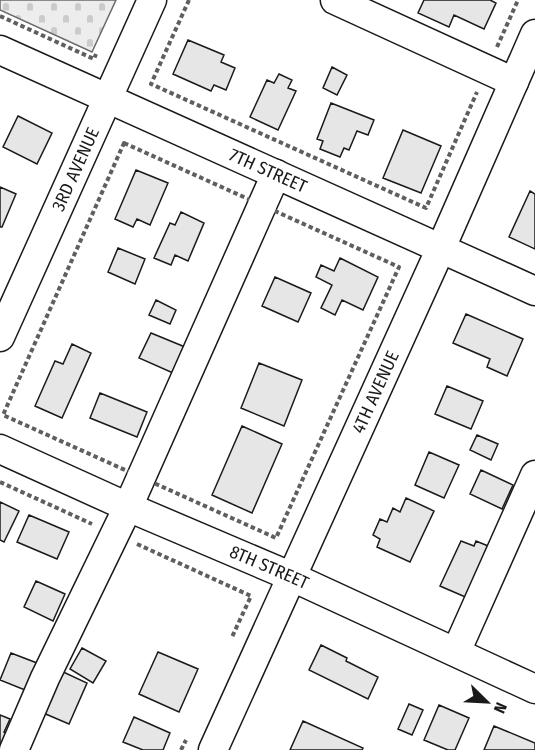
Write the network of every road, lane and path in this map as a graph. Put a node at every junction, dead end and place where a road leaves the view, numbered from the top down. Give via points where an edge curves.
1 (152, 0) edge
2 (189, 0) edge
3 (335, 0) edge
4 (518, 0) edge
5 (0, 16) edge
6 (535, 34) edge
7 (98, 49) dead end
8 (0, 50) edge
9 (487, 70) junction
10 (514, 82) junction
11 (108, 98) junction
12 (276, 174) junction
13 (441, 248) junction
14 (535, 291) edge
15 (0, 337) edge
16 (0, 450) edge
17 (535, 475) edge
18 (0, 482) edge
19 (128, 507) junction
20 (115, 534) junction
21 (290, 576) junction
22 (228, 647) dead end
23 (456, 652) junction
24 (535, 689) edge
25 (191, 729) dead end
26 (215, 749) edge
27 (14, 750) edge
28 (182, 750) edge

1 - 11 street, 3RD AVENUE
2 - 9 path via 150,84 426,208
3 - 9 street
4 - 9 path
5 - 7 path via 94,58
6 - 10 street, 4TH AVENUE
8 - 11 street, 7TH STREET
9 - 10 street
10 - 13 street, 4TH AVENUE
11 - 12 street, 7TH STREET
11 - 15 street, 3RD AVENUE
12 - 13 street, 7TH STREET
12 - 19 street
13 - 14 street, 7TH STREET
13 - 21 street, 4TH AVENUE
16 - 19 street, 8TH STREET
17 - 23 street
18 - 20 path
19 - 20 street
19 - 21 street, 8TH STREET
20 - 22 path via 250,596
20 - 27 street
21 - 23 street, 8TH STREET
21 - 26 street, 4TH AVENUE
23 - 24 street, 8TH STREET
25 - 28 path

